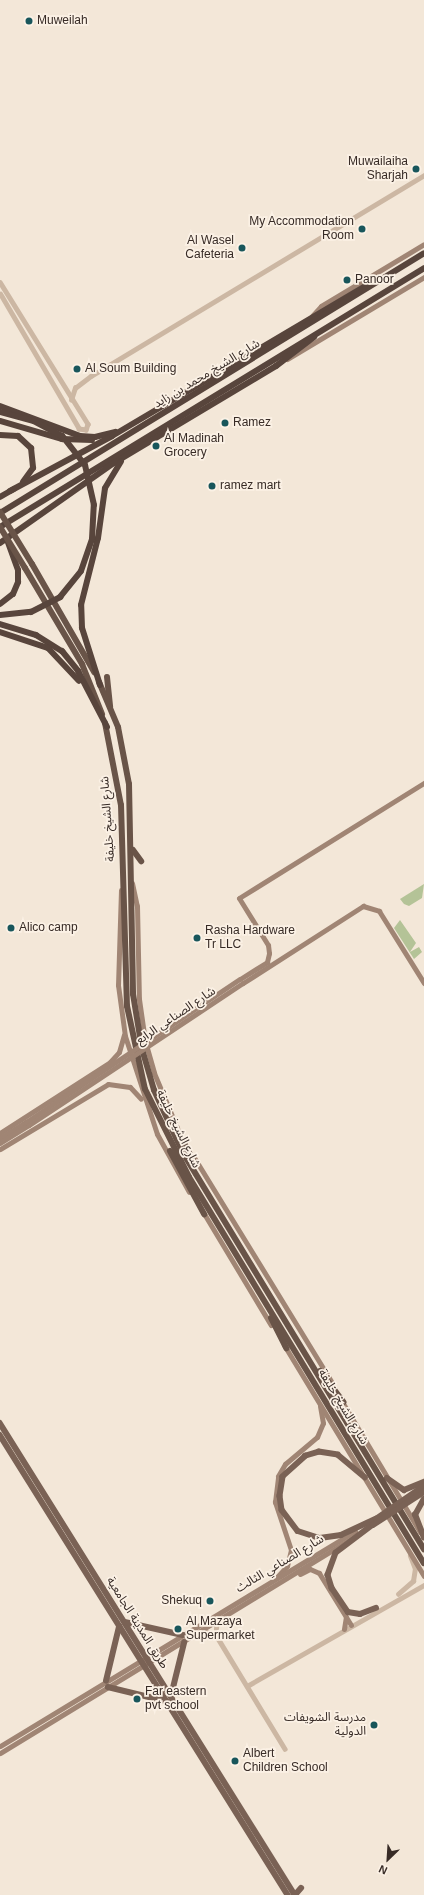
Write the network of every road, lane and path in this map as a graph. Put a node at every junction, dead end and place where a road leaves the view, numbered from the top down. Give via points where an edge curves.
1 (424, 175) edge
2 (424, 244) edge
3 (424, 253) edge
4 (424, 268) edge
5 (386, 276) junction
6 (424, 277) edge
7 (0, 282) edge
8 (0, 294) edge
9 (13, 316) junction
10 (312, 316) junction
11 (324, 329) junction
12 (38, 348) junction
13 (286, 359) junction
14 (75, 388) junction
15 (63, 389) junction
16 (71, 400) junction
17 (0, 406) edge
18 (0, 412) edge
19 (0, 421) edge
20 (125, 428) junction
21 (0, 435) edge
22 (127, 455) junction
23 (10, 491) junction
24 (0, 497) edge
25 (0, 512) edge
26 (0, 527) edge
27 (8, 541) junction
28 (0, 543) edge
29 (0, 604) edge
30 (0, 615) edge
31 (0, 624) edge
32 (0, 632) edge
33 (107, 677) dead end
34 (100, 685) junction
35 (90, 694) junction
36 (110, 707) junction
37 (107, 727) junction
38 (424, 783) edge
39 (131, 847) junction
40 (141, 862) dead end
41 (123, 877) junction
42 (132, 880) junction
43 (242, 981) junction
44 (424, 983) edge
45 (124, 1030) junction
46 (147, 1110) junction
47 (28, 1124) junction
48 (0, 1133) edge
49 (179, 1133) junction
50 (0, 1138) edge
51 (167, 1138) junction
52 (0, 1143) edge
53 (0, 1148) edge
54 (205, 1188) junction
55 (204, 1214) junction
56 (261, 1296) junction
57 (286, 1348) junction
58 (306, 1354) junction
59 (312, 1389) junction
60 (343, 1402) junction
61 (0, 1423) edge
62 (0, 1435) edge
63 (365, 1478) junction
64 (387, 1478) junction
65 (424, 1482) edge
66 (424, 1486) edge
67 (424, 1492) edge
68 (424, 1499) edge
69 (65, 1538) junction
70 (424, 1538) edge
71 (346, 1539) junction
72 (407, 1549) junction
73 (424, 1550) edge
74 (82, 1554) junction
75 (424, 1563) edge
76 (424, 1576) edge
77 (288, 1578) junction
78 (271, 1583) junction
79 (424, 1585) edge
80 (376, 1608) junction
81 (345, 1616) junction
82 (216, 1622) junction
83 (121, 1623) junction
84 (353, 1624) junction
85 (344, 1629) junction
86 (203, 1630) junction
87 (183, 1635) junction
88 (216, 1635) junction
89 (184, 1643) junction
90 (143, 1651) junction
91 (137, 1655) junction
92 (149, 1656) junction
93 (138, 1662) junction
94 (148, 1666) junction
95 (107, 1684) junction
96 (247, 1686) junction
97 (168, 1700) junction
98 (25, 1730) junction
99 (18, 1742) junction
100 (0, 1746) edge
101 (286, 1749) dead end
102 (0, 1753) edge
103 (241, 1821) junction
104 (253, 1828) junction
105 (301, 1888) dead end
106 (288, 1895) edge
107 (295, 1895) edge

1 - 14 street
2 - 10 main road via 321,306
3 - 5 highway, شارع الشيخ محمد بن زايد
4 - 11 highway, شارع الشيخ محمد بن زايد
5 - 10 highway via 367,283
5 - 25 highway, شارع الشيخ محمد بن زايد
6 - 13 main road
7 - 12 street
8 - 9 street
9 - 12 street
9 - 16 street via 79,429 85,431 88,424
10 - 20 highway
11 - 13 highway
11 - 26 highway, شارع الشيخ محمد بن زايد
12 - 15 street
13 - 22 highway
14 - 15 street
14 - 16 street
15 - 16 street
17 - 20 highway via 85,437 104,435
18 - 30 highway, bridge via 34,421 62,436 85,465 94,505 92,539 81,572 60,597 31,612
19 - 20 highway via 45,434 87,441
20 - 23 highway
21 - 23 highway via 22,438 34,457 28,477
22 - 28 highway
22 - 34 highway via 111,474 105,488 97,545 82,604 82,628
23 - 24 highway
25 - 34 highway, شارع الشيخ خليفة, bridge
26 - 27 highway, شارع الشيخ خليفة, bridge
27 - 29 highway, bridge via 18,576 16,588
27 - 37 highway, شارع الشيخ خليفة, bridge via 82,664
31 - 35 highway via 36,635 55,646 73,664
32 - 35 highway via 32,640 56,653
33 - 36 highway
34 - 36 highway, شارع الشيخ خليفة
35 - 37 highway
36 - 39 highway, شارع الشيخ خليفة via 129,784
37 - 41 highway, شارع الشيخ خليفة via 119,792
38 - 43 main road, شارع الصناعي الرابع via 239,898 268,945 267,962
39 - 40 highway
39 - 42 highway, شارع الشيخ خليفة
41 - 45 main road via 118,975
41 - 51 highway, شارع الشيخ خليفة via 124,981 129,1026 146,1089
42 - 49 main road via 137,906 138,998 143,1030 154,1073
42 - 54 highway, شارع الشيخ خليفة via 133,994 142,1049 167,1122
43 - 44 main road, شارع الصناعي الرابع via 363,906 379,912
43 - 47 main road, شارع الصناعي الرابع, bridge
45 - 46 main road
45 - 48 main road via 121,1048 110,1062
46 - 53 main road via 130,1087 108,1084
46 - 55 main road via 163,1149
47 - 50 main road, شارع الصناعي الرابع
47 - 52 main road, شارع الصناعي الرابع
49 - 54 highway
49 - 60 main road
51 - 55 highway via 172,1155
51 - 56 highway, شارع الشيخ خليفة
54 - 58 highway, شارع الشيخ خليفة
55 - 57 main road
56 - 57 highway
56 - 75 highway, شارع الشيخ خليفة
57 - 59 main road
58 - 60 highway
58 - 73 highway, شارع الشيخ خليفة
59 - 63 main road
59 - 78 main road via 322,1412 322,1428 317,1437 285,1464 278,1476 275,1502 290,1541 291,1554 285,1569
60 - 64 main road
61 - 74 main road, طريق المدينة الجامعية
62 - 69 main road, طريق المدينة الجامعية
63 - 71 main road via 344,1458 326,1452 300,1459 283,1477 280,1502 293,1526 314,1538
63 - 72 main road
64 - 65 main road via 404,1490
64 - 70 main road
66 - 71 main road, bridge
67 - 71 main road, bridge
68 - 70 main road via 415,1514
69 - 74 main road via 78,1555
69 - 83 main road, طريق المدينة الجامعية
71 - 77 main road, شارع الصناعي الثالث
71 - 78 main road, شارع الصناعي الثالث
71 - 80 main road via 331,1561 330,1584 351,1613 360,1614
72 - 76 main road
72 - 80 street via 415,1569 413,1581
74 - 83 main road, طريق المدينة الجامعية
77 - 81 main road via 310,1569 317,1571
77 - 82 main road, شارع الصناعي الثالث
78 - 87 main road, شارع الصناعي الثالث
79 - 84 street
80 - 84 street
81 - 84 main road
81 - 85 main road
82 - 86 main road, شارع الصناعي الثالث
82 - 88 street
83 - 87 main road
83 - 90 main road, طريق المدينة الجامعية
83 - 91 main road, طريق المدينة الجامعية
83 - 95 main road
84 - 85 street
85 - 96 street
86 - 88 street
86 - 89 main road, شارع الصناعي الثالث
87 - 92 main road, شارع الصناعي الثالث
88 - 96 street
89 - 94 main road, شارع الصناعي الثالث
89 - 97 main road
90 - 91 main road
90 - 92 main road, طريق المدينة الجامعية
91 - 93 main road, طريق المدينة الجامعية
92 - 93 main road, شارع الصناعي الثالث
92 - 94 main road, طريق المدينة الجامعية
93 - 94 main road, طريق المدينة الجامعية
93 - 95 main road, شارع الصناعي الثالث
94 - 95 main road, شارع الصناعي الثالث
94 - 97 main road, طريق المدينة الجامعية
95 - 97 main road
95 - 98 main road
95 - 99 main road
96 - 101 street
97 - 103 main road, طريق المدينة الجامعية
97 - 104 main road, طريق المدينة الجامعية
98 - 99 main road via 26,1735
98 - 100 main road
99 - 102 main road
103 - 104 main road
103 - 106 main road, طريق المدينة الجامعية
104 - 107 main road, طريق المدينة الجامعية
105 - 107 main road

